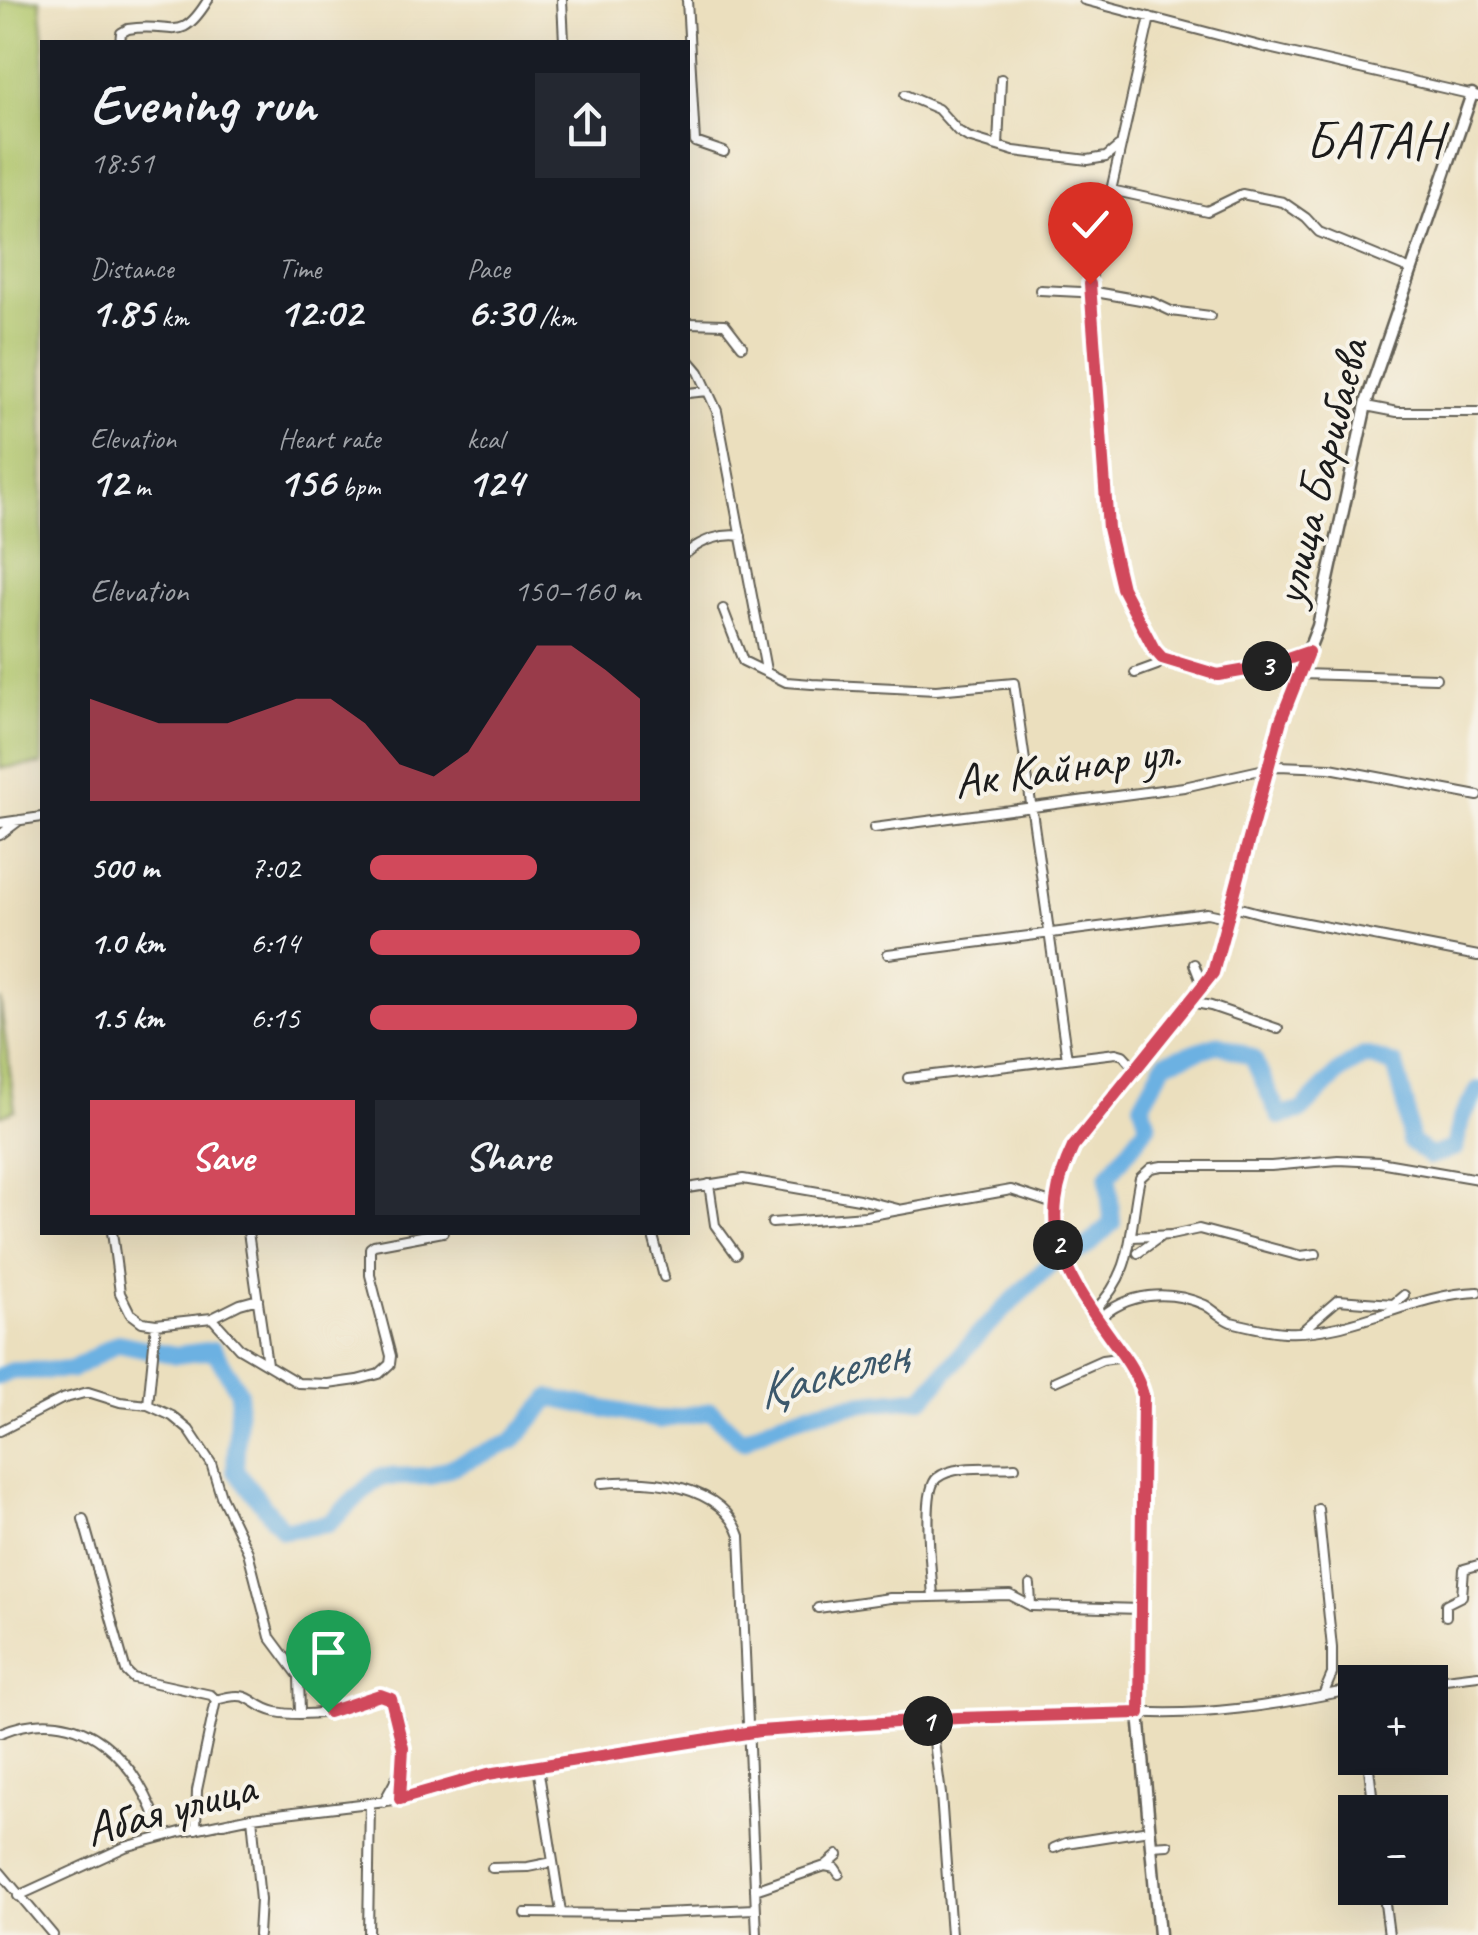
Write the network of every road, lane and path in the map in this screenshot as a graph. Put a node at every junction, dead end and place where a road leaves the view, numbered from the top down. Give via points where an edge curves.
1 (208, 0) edge
2 (562, 0) edge
3 (687, 0) edge
4 (1084, 0) edge
5 (1150, 18) junction
6 (120, 40) edge
7 (564, 40) edge
8 (689, 40) edge
9 (690, 53) edge
10 (1001, 79) dead end
11 (1476, 94) edge
12 (905, 95) dead end
13 (1121, 144) junction
14 (998, 146) junction
15 (724, 152) dead end
16 (1111, 190) junction
17 (1411, 270) junction
18 (1040, 290) dead end
19 (1090, 291) junction
20 (1210, 316) dead end
21 (690, 323) edge
22 (742, 346) dead end
23 (690, 360) edge
24 (708, 391) junction
25 (690, 392) edge
26 (1366, 406) junction
27 (1478, 412) edge
28 (1103, 490) junction
29 (1090, 491) dead end
30 (742, 536) junction
31 (690, 551) edge
32 (723, 610) dead end
33 (1308, 652) junction
34 (1162, 658) junction
35 (766, 670) junction
36 (1135, 673) dead end
37 (1302, 674) junction
38 (1436, 678) dead end
39 (1269, 768) junction
40 (1478, 796) edge
41 (1033, 807) junction
42 (40, 817) edge
43 (22, 818) junction
44 (0, 823) edge
45 (874, 828) dead end
46 (0, 835) edge
47 (1232, 912) junction
48 (1050, 932) junction
49 (888, 954) dead end
50 (1478, 956) edge
51 (1194, 964) dead end
52 (1204, 988) junction
53 (1191, 1002) junction
54 (1278, 1029) dead end
55 (1068, 1058) junction
56 (1135, 1068) junction
57 (908, 1078) dead end
58 (1478, 1179) edge
59 (708, 1184) junction
60 (690, 1188) edge
61 (1054, 1204) junction
62 (898, 1209) junction
63 (772, 1223) dead end
64 (112, 1235) edge
65 (248, 1235) edge
66 (429, 1235) edge
67 (653, 1235) edge
68 (1164, 1235) junction
69 (368, 1236) dead end
70 (1133, 1237) junction
71 (372, 1246) junction
72 (1138, 1253) dead end
73 (736, 1254) dead end
74 (1316, 1254) dead end
75 (664, 1277) dead end
76 (1478, 1292) edge
77 (1404, 1295) dead end
78 (258, 1300) junction
79 (1391, 1307) junction
80 (1096, 1316) junction
81 (212, 1318) junction
82 (156, 1324) junction
83 (1302, 1330) junction
84 (1125, 1357) junction
85 (267, 1364) junction
86 (1056, 1381) dead end
87 (150, 1400) junction
88 (0, 1431) edge
89 (1016, 1467) dead end
90 (602, 1483) dead end
91 (1318, 1508) dead end
92 (83, 1519) dead end
93 (1478, 1565) edge
94 (1030, 1585) dead end
95 (933, 1596) junction
96 (1031, 1606) junction
97 (818, 1608) dead end
98 (1141, 1608) junction
99 (1446, 1616) dead end
100 (1478, 1674) edge
101 (1448, 1678) edge
102 (1338, 1693) edge
103 (1323, 1695) junction
104 (216, 1700) junction
105 (300, 1712) junction
106 (1140, 1713) junction
107 (930, 1720) junction
108 (0, 1733) edge
109 (747, 1733) junction
110 (538, 1767) junction
111 (401, 1769) junction
112 (400, 1799) junction
113 (370, 1802) junction
114 (384, 1802) junction
115 (252, 1817) junction
116 (196, 1828) junction
117 (1149, 1830) junction
118 (162, 1836) junction
119 (1168, 1845) dead end
120 (1150, 1846) junction
121 (1054, 1848) dead end
122 (838, 1855) dead end
123 (552, 1862) junction
124 (825, 1866) junction
125 (492, 1868) dead end
126 (0, 1872) edge
127 (840, 1874) dead end
128 (754, 1890) junction
129 (18, 1896) junction
130 (1385, 1905) edge
131 (756, 1909) junction
132 (560, 1912) junction
133 (526, 1913) dead end
134 (53, 1935) edge
135 (258, 1935) edge
136 (368, 1935) edge
137 (756, 1935) edge
138 (951, 1935) edge
139 (1159, 1935) edge
140 (1389, 1935) edge

1 - 6 street via 191,26 128,29
2 - 7 street
3 - 8 street
4 - 5 street
5 - 11 street
5 - 13 street
9 - 15 street via 695,142
10 - 14 street
11 - 17 street, улица Барибаева
12 - 14 street via 938,109 958,131
13 - 14 street via 1106,157 1088,160
13 - 16 street
16 - 17 street via 1208,211 1242,194 1283,202 1319,232
16 - 19 street
17 - 26 street, улица Барибаева
18 - 19 street
19 - 20 street
19 - 28 street
21 - 22 street via 725,324
23 - 24 street
24 - 25 street
24 - 30 street
26 - 27 street
26 - 33 street, улица Барибаева
28 - 29 street
28 - 34 street via 1122,588
30 - 31 street via 712,539
30 - 35 street
32 - 35 street via 743,660
33 - 34 street via 1218,675
33 - 37 street, улица Барибаева
34 - 36 street
35 - 41 street via 786,682 862,687 936,690 1012,681
37 - 38 street
37 - 39 street, улица Барибаева
39 - 40 street, Ак Кайнар ул. via 1330,768
39 - 41 street, Ак Кайнар ул. via 1205,784
39 - 47 street, улица Барибаева
41 - 45 street, Ак Кайнар ул.
41 - 48 street
42 - 43 street
43 - 44 street
43 - 46 street
47 - 48 street
47 - 50 street
47 - 52 street, улица Барибаева
48 - 49 street
48 - 55 street
51 - 52 street
52 - 53 street
53 - 54 street
53 - 56 street
55 - 56 street via 1116,1053
55 - 57 street
56 - 61 street via 1073,1147
58 - 70 street via 1354,1161 1162,1166 1140,1178
59 - 60 street
59 - 62 street via 750,1180
59 - 73 street via 715,1224
61 - 62 street via 1011,1190
61 - 80 street via 1059,1249
62 - 63 street
64 - 82 street via 126,1306 138,1320
65 - 78 street
66 - 71 street
67 - 75 street
68 - 70 street
68 - 72 street
68 - 74 street via 1199,1229 1301,1256
69 - 71 street
70 - 80 street
71 - 85 street via 370,1274 390,1356 386,1370 308,1385
76 - 79 street
77 - 79 street
78 - 81 street
78 - 85 street
79 - 83 street via 1350,1325
79 - 83 street via 1338,1300
80 - 83 street via 1121,1302 1175,1296 1233,1322
80 - 84 street
81 - 82 street
81 - 85 street via 240,1348
82 - 87 street
84 - 86 street
84 - 98 street via 1143,1395
87 - 88 street via 77,1394
87 - 105 street via 199,1444 217,1476 248,1552 270,1637 298,1676
89 - 95 street via 958,1470 932,1484
90 - 109 street via 690,1490 734,1522 744,1573
91 - 103 street via 1332,1648
92 - 104 street via 126,1671
93 - 99 street via 1464,1569 1463,1594 1447,1602
94 - 96 street
95 - 96 street via 1010,1595
95 - 97 street
96 - 98 street
98 - 106 street
100 - 101 street
102 - 103 street, Абая улица
103 - 106 street, Абая улица via 1258,1708
104 - 105 street via 246,1696 274,1712
104 - 116 street
105 - 111 street via 328,1712 387,1695 403,1748
106 - 107 street, Абая улица
106 - 117 street
107 - 109 street, Абая улица
107 - 138 street
108 - 118 street via 24,1724 82,1728 140,1781
109 - 110 street, Абая улица
109 - 128 street
110 - 112 street, Абая улица
110 - 123 street
111 - 112 street
111 - 114 street
112 - 114 street, Абая улица
113 - 114 street, Абая улица
113 - 115 street, Абая улица
113 - 136 street
115 - 116 street, Абая улица
115 - 135 street
116 - 118 street, Абая улица
117 - 120 street
117 - 121 street
118 - 129 street, Абая улица
119 - 120 street
120 - 139 street
122 - 124 street
123 - 125 street
123 - 132 street
124 - 127 street
124 - 128 street
126 - 129 street
128 - 131 street
129 - 134 street
130 - 140 street
131 - 132 street
131 - 137 street
132 - 133 street

